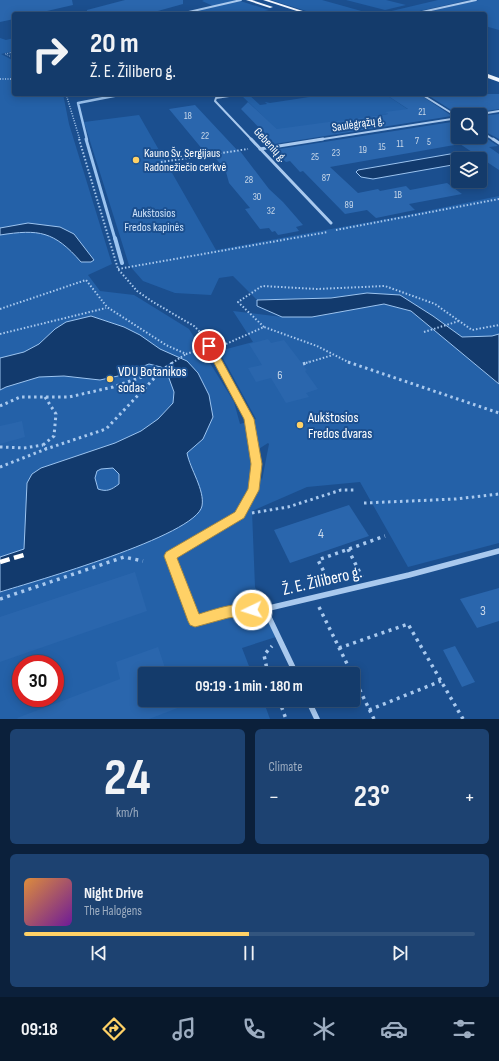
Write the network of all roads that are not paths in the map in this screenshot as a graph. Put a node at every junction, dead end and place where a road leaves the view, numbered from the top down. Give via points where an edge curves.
1 (241, 0) edge
2 (248, 0) edge
3 (265, 0) edge
4 (476, 0) edge
5 (189, 12) edge
6 (286, 12) edge
7 (304, 12) edge
8 (421, 12) edge
9 (487, 76) edge
10 (499, 80) edge
11 (227, 96) edge
12 (424, 96) edge
13 (499, 111) edge
14 (451, 113) edge
15 (487, 113) edge
16 (451, 118) edge
17 (487, 135) edge
18 (499, 143) edge
19 (260, 148) junction
20 (331, 223) dead end
21 (209, 346) road end
22 (499, 551) edge
23 (265, 609) junction
24 (293, 667) edge
25 (311, 707) edge
26 (317, 719) edge

1 - 5 street
2 - 6 main road
3 - 7 main road
4 - 8 street
9 - 10 main road
11 - 19 street, Gebenių g. via 216,98 215,101
12 - 14 street
13 - 15 street
16 - 19 street, Saulėgrąžų g.
17 - 18 street
19 - 20 street, Gebenių g.
21 - 23 street, Ž. E. Žilibero g. via 249,419 257,464 254,490 240,515 170,556 195,621 228,612
22 - 23 street, Ž. E. Žilibero g.
23 - 24 street
25 - 26 street

